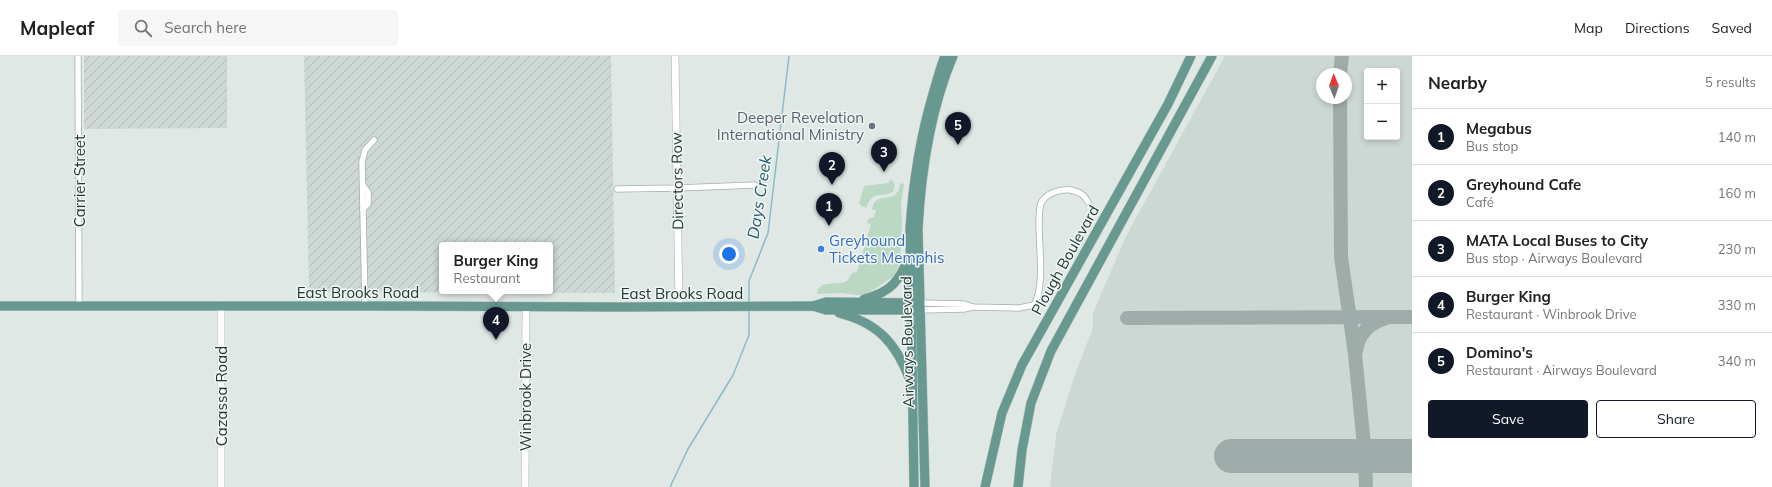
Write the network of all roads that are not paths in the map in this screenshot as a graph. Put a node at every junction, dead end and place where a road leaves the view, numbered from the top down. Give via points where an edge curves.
1 (78, 56) edge
2 (675, 56) edge
3 (945, 56) edge
4 (953, 56) edge
5 (1191, 56) edge
6 (1211, 57) edge
7 (374, 140) dead end
8 (362, 184) junction
9 (755, 185) dead end
10 (678, 188) junction
11 (617, 189) dead end
12 (1088, 202) dead end
13 (363, 209) junction
14 (914, 221) junction
15 (911, 252) junction
16 (856, 302) junction
17 (0, 306) edge
18 (79, 306) junction
19 (221, 306) junction
20 (365, 306) junction
21 (526, 306) junction
22 (679, 306) junction
23 (813, 306) junction
24 (916, 307) junction
25 (826, 310) junction
26 (912, 386) junction
27 (221, 487) edge
28 (525, 487) edge
29 (914, 487) edge
30 (925, 487) edge
31 (985, 487) edge
32 (1018, 487) edge

1 - 18 street, Carrier Street
2 - 10 street, Directors Row
3 - 14 main road, Airways Boulevard via 916,166
4 - 14 main road, Airways Boulevard via 934,118
5 - 31 main road, Plough Boulevard via 1168,104 1022,366 1002,413
6 - 32 main road, Plough Boulevard via 1051,351 1031,403
7 - 8 street via 362,156
8 - 13 street via 359,197
8 - 13 street via 368,192 368,204
9 - 10 street
10 - 11 street
10 - 22 street, Directors Row
12 - 24 street, East Brooks Road via 1083,194 1062,190 1048,195 1042,203 1040,283 1034,305 1024,308 973,307 964,304
13 - 20 street
14 - 15 main road, Airways Boulevard
14 - 24 main road, Airways Boulevard
15 - 16 main road via 892,287 882,294
15 - 24 main road, Airways Boulevard
16 - 23 main road, East Brooks Road via 826,302
16 - 24 main road, East Brooks Road
17 - 18 main road, East Brooks Road
18 - 19 main road, East Brooks Road
19 - 20 main road, East Brooks Road
19 - 27 street, Cazassa Road
20 - 21 main road, East Brooks Road
21 - 22 main road, East Brooks Road
21 - 28 street, Winbrook Drive
22 - 23 main road, East Brooks Road
23 - 25 main road, East Brooks Road
24 - 25 main road, East Brooks Road
24 - 26 main road, Airways Boulevard
24 - 30 main road, Airways Boulevard
25 - 26 main road via 864,322 880,333 899,355
26 - 29 main road, Airways Boulevard

